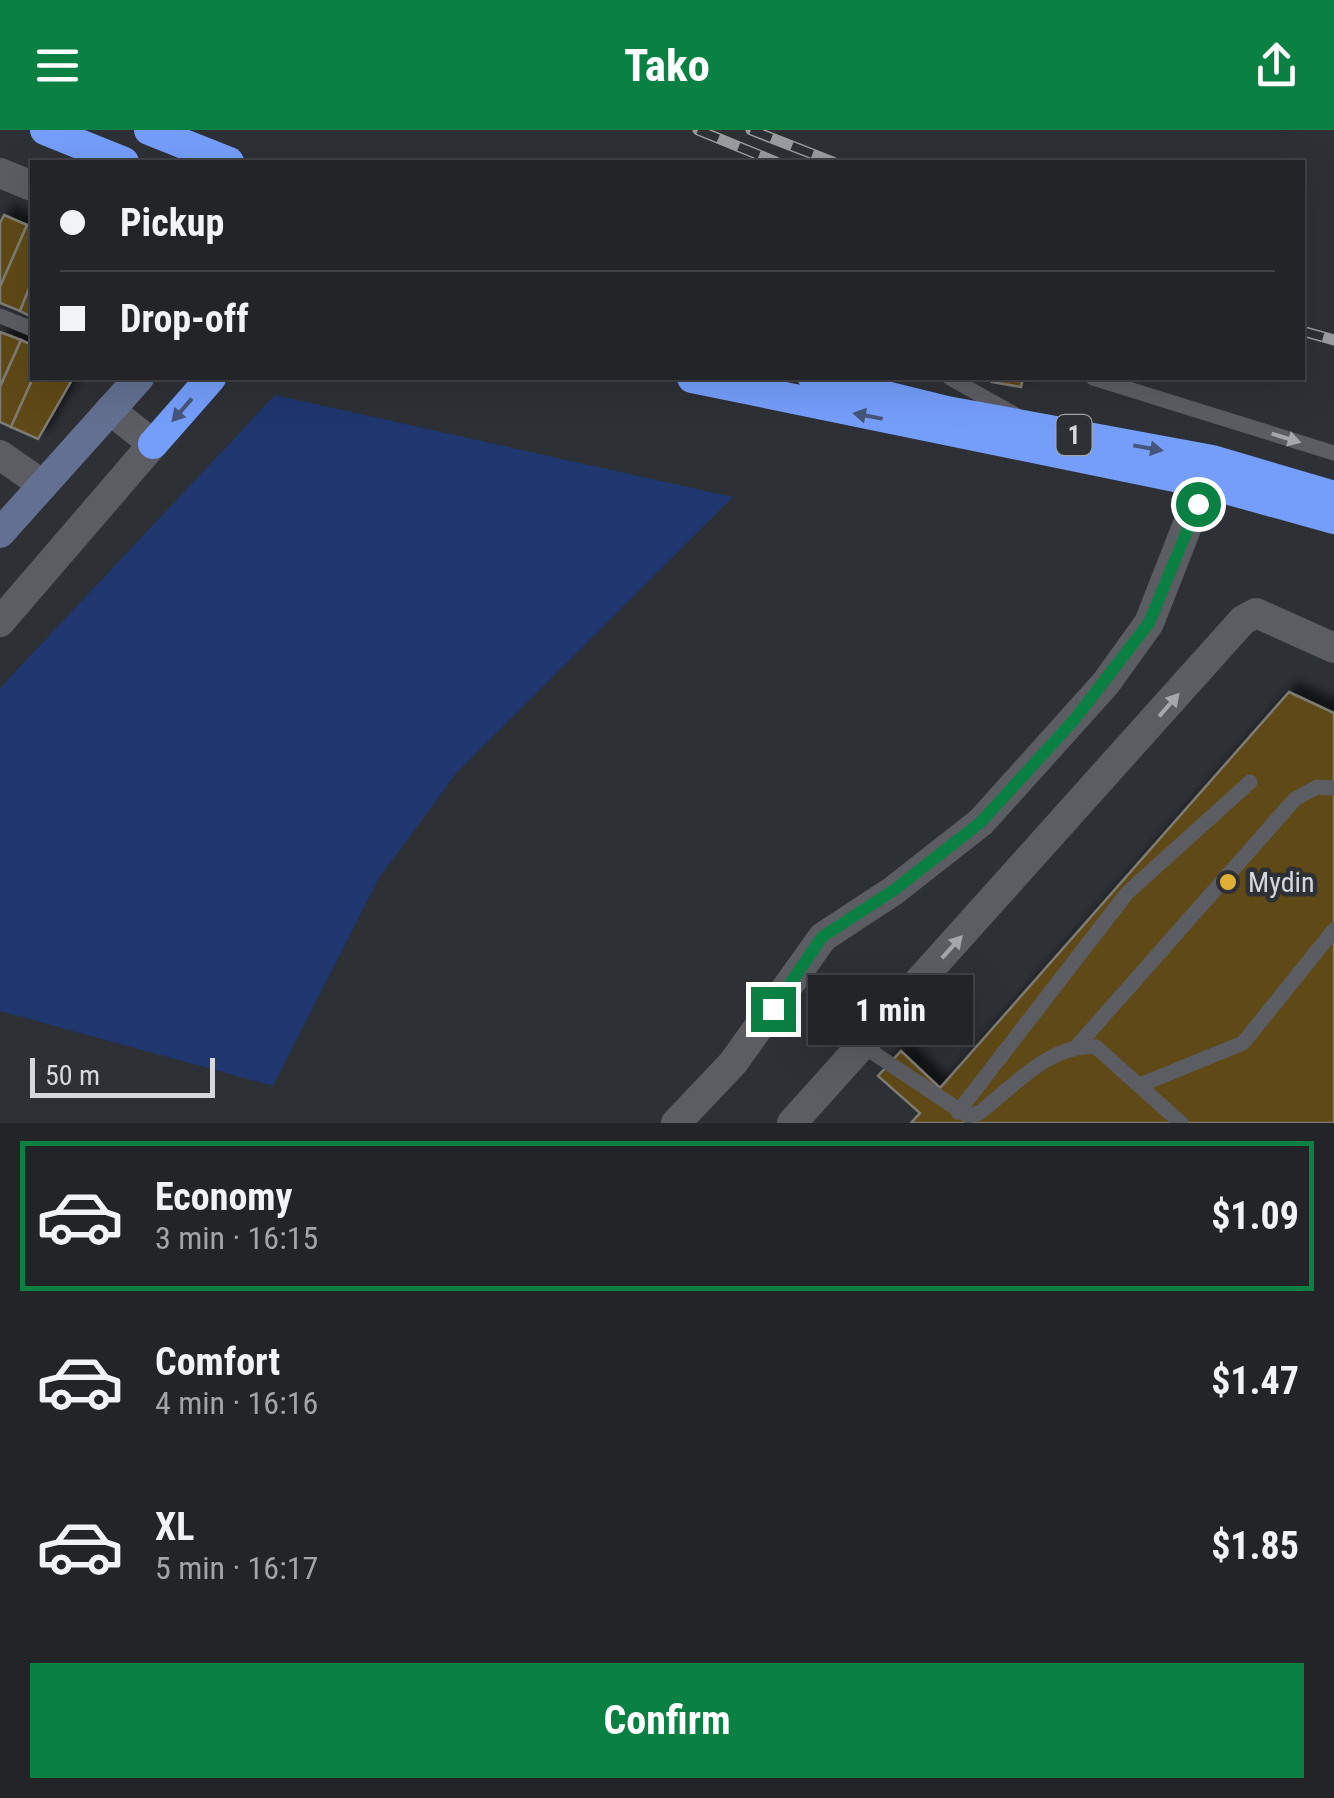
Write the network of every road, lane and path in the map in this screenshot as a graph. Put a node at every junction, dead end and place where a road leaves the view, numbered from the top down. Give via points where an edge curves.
1 (46, 130) edge
2 (149, 130) edge
3 (119, 160) edge
4 (224, 160) edge
5 (0, 173) edge
6 (30, 185) edge
7 (0, 316) edge
8 (30, 328) edge
9 (133, 380) edge
10 (209, 380) edge
11 (702, 380) edge
12 (822, 380) edge
13 (954, 380) edge
14 (1099, 380) edge
15 (110, 410) junction
16 (1040, 429) junction
17 (153, 444) junction
18 (1334, 453) edge
19 (0, 456) edge
20 (1204, 483) junction
21 (42, 485) junction
22 (1334, 496) edge
23 (1334, 519) edge
24 (0, 533) edge
25 (0, 622) edge
26 (1334, 648) edge
27 (1250, 782) dead end
28 (1334, 788) edge
29 (1334, 930) edge
30 (1078, 1045) junction
31 (862, 1046) junction
32 (1140, 1084) junction
33 (958, 1112) junction
34 (676, 1123) edge
35 (792, 1123) edge
36 (1180, 1123) edge

1 - 3 highway
2 - 4 highway
5 - 6 street
7 - 8 lane
9 - 15 street
10 -> 17 highway
20 -> 11 highway, 1
12 - 16 highway, 1
13 - 16 lane
14 -> 18 lane
15 - 17 street
15 - 21 street
16 -> 22 highway, 1 via 1212,460
17 - 25 street
19 - 21 street
20 - 23 highway, 1
20 - 34 street via 1149,623 1085,708 981,822 822,937 733,1063
21 - 24 street
31 -> 26 street via 1244,620 1256,614
27 - 33 lane via 1127,894
28 - 30 lane via 1317,787 1296,799
29 - 32 lane via 1243,1043
30 - 32 lane via 1096,1047
30 - 33 lane via 1056,1054 979,1113
31 - 33 lane
31 - 35 street
32 - 36 lane

